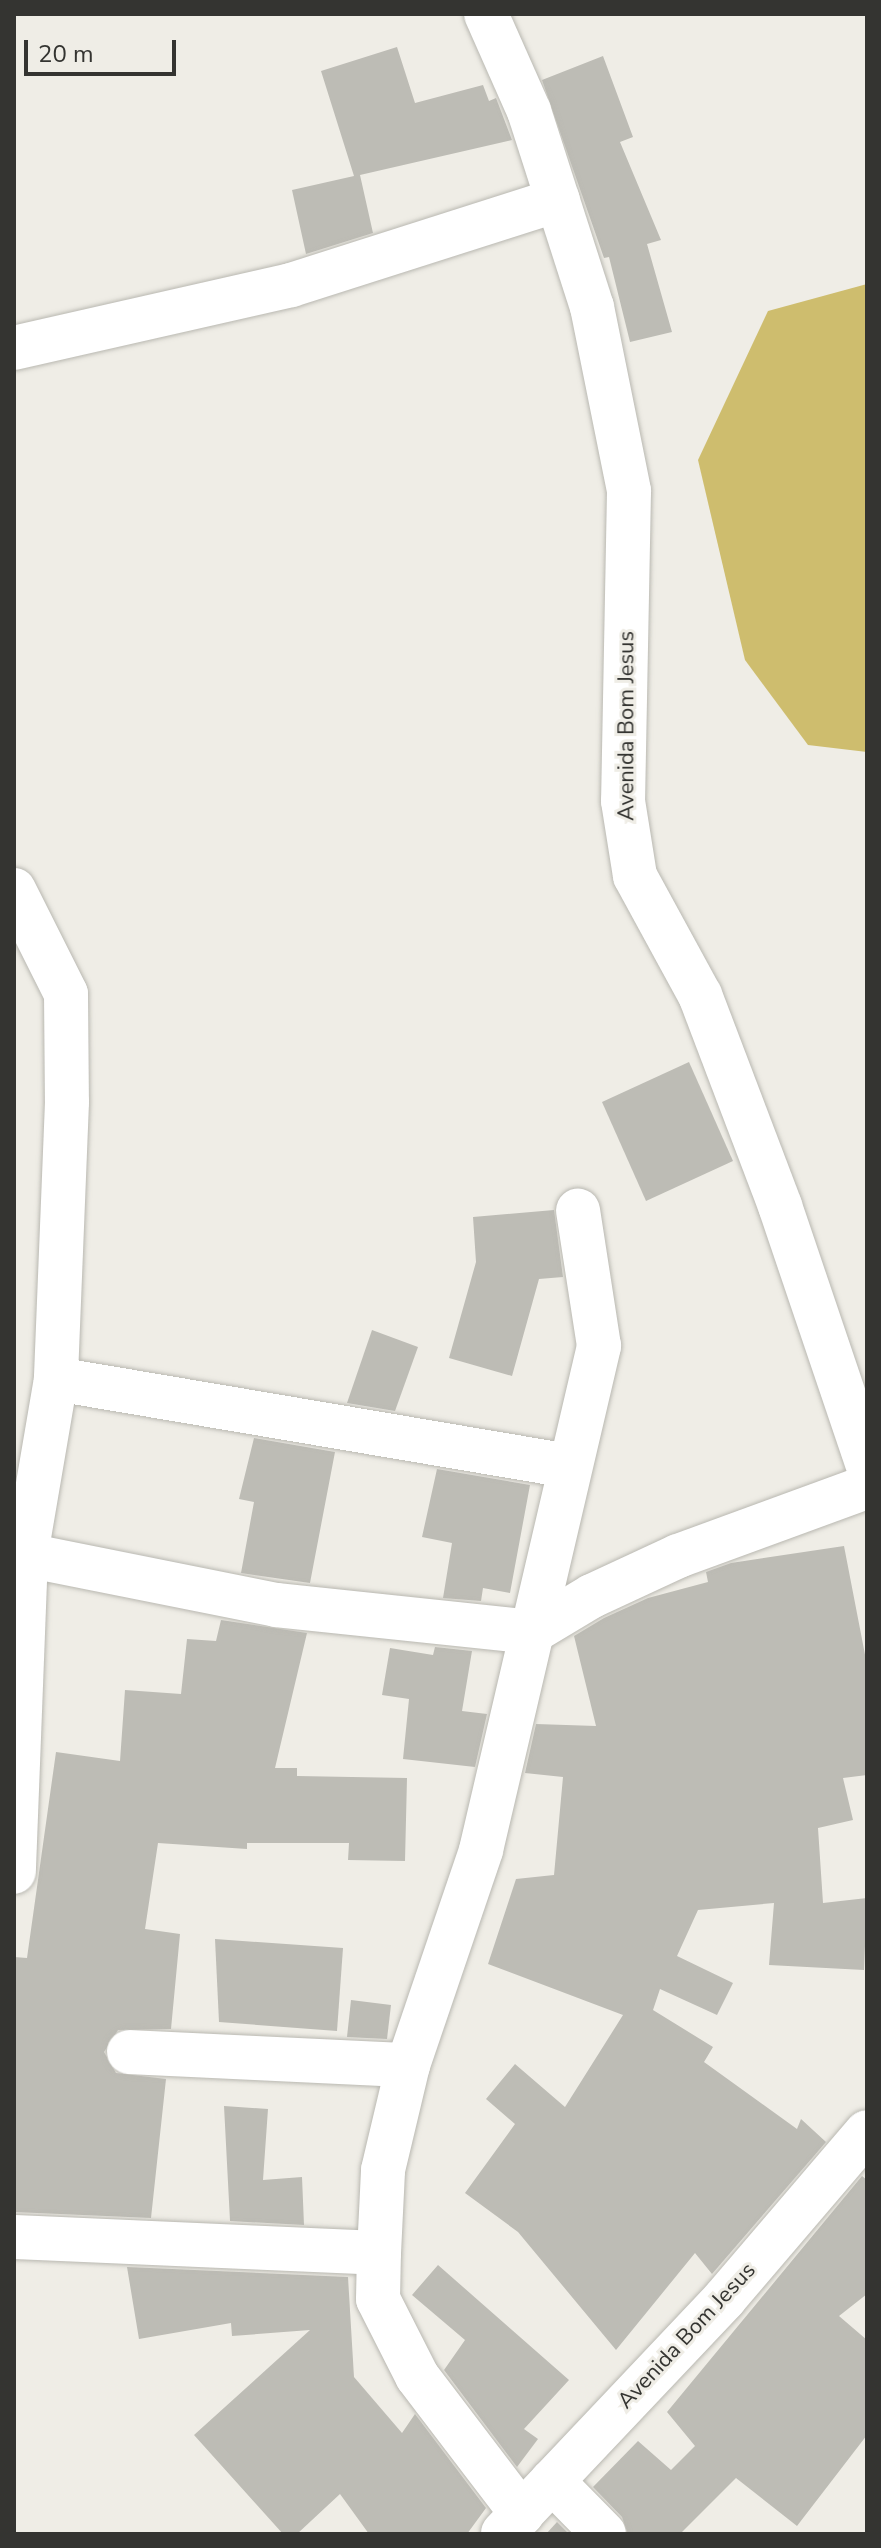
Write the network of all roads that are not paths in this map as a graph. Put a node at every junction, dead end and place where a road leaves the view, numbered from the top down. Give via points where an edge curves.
1 (486, 14) edge
2 (558, 200) junction
3 (14, 348) edge
4 (14, 890) edge
5 (578, 1211) dead end
6 (56, 1379) junction
7 (867, 1463) edge
8 (569, 1466) junction
9 (867, 1487) edge
10 (26, 1555) junction
11 (532, 1632) junction
12 (14, 1872) edge
13 (129, 2052) dead end
14 (408, 2065) junction
15 (867, 2132) edge
16 (14, 2237) edge
17 (379, 2253) junction
18 (552, 2481) junction
19 (512, 2524) edge
20 (604, 2534) edge

1 - 2 street, Avenida Bom Jesus via 529,111
2 - 3 street via 291,285
2 - 7 street, Avenida Bom Jesus via 592,307 629,491 623,801 635,876 700,995 780,1206
4 - 6 street via 66,994
5 - 8 street via 599,1346
6 - 8 street
6 - 10 street
8 - 11 street
9 - 11 street via 678,1556 592,1596
10 - 11 street via 276,1605
10 - 12 street
11 - 14 street via 481,1850
13 - 14 street
14 - 17 street via 383,2170
15 - 18 street, Avenida Bom Jesus via 725,2298
16 - 17 street
17 - 19 street via 378,2299 417,2376
18 - 19 street, Avenida Bom Jesus
18 - 20 street

